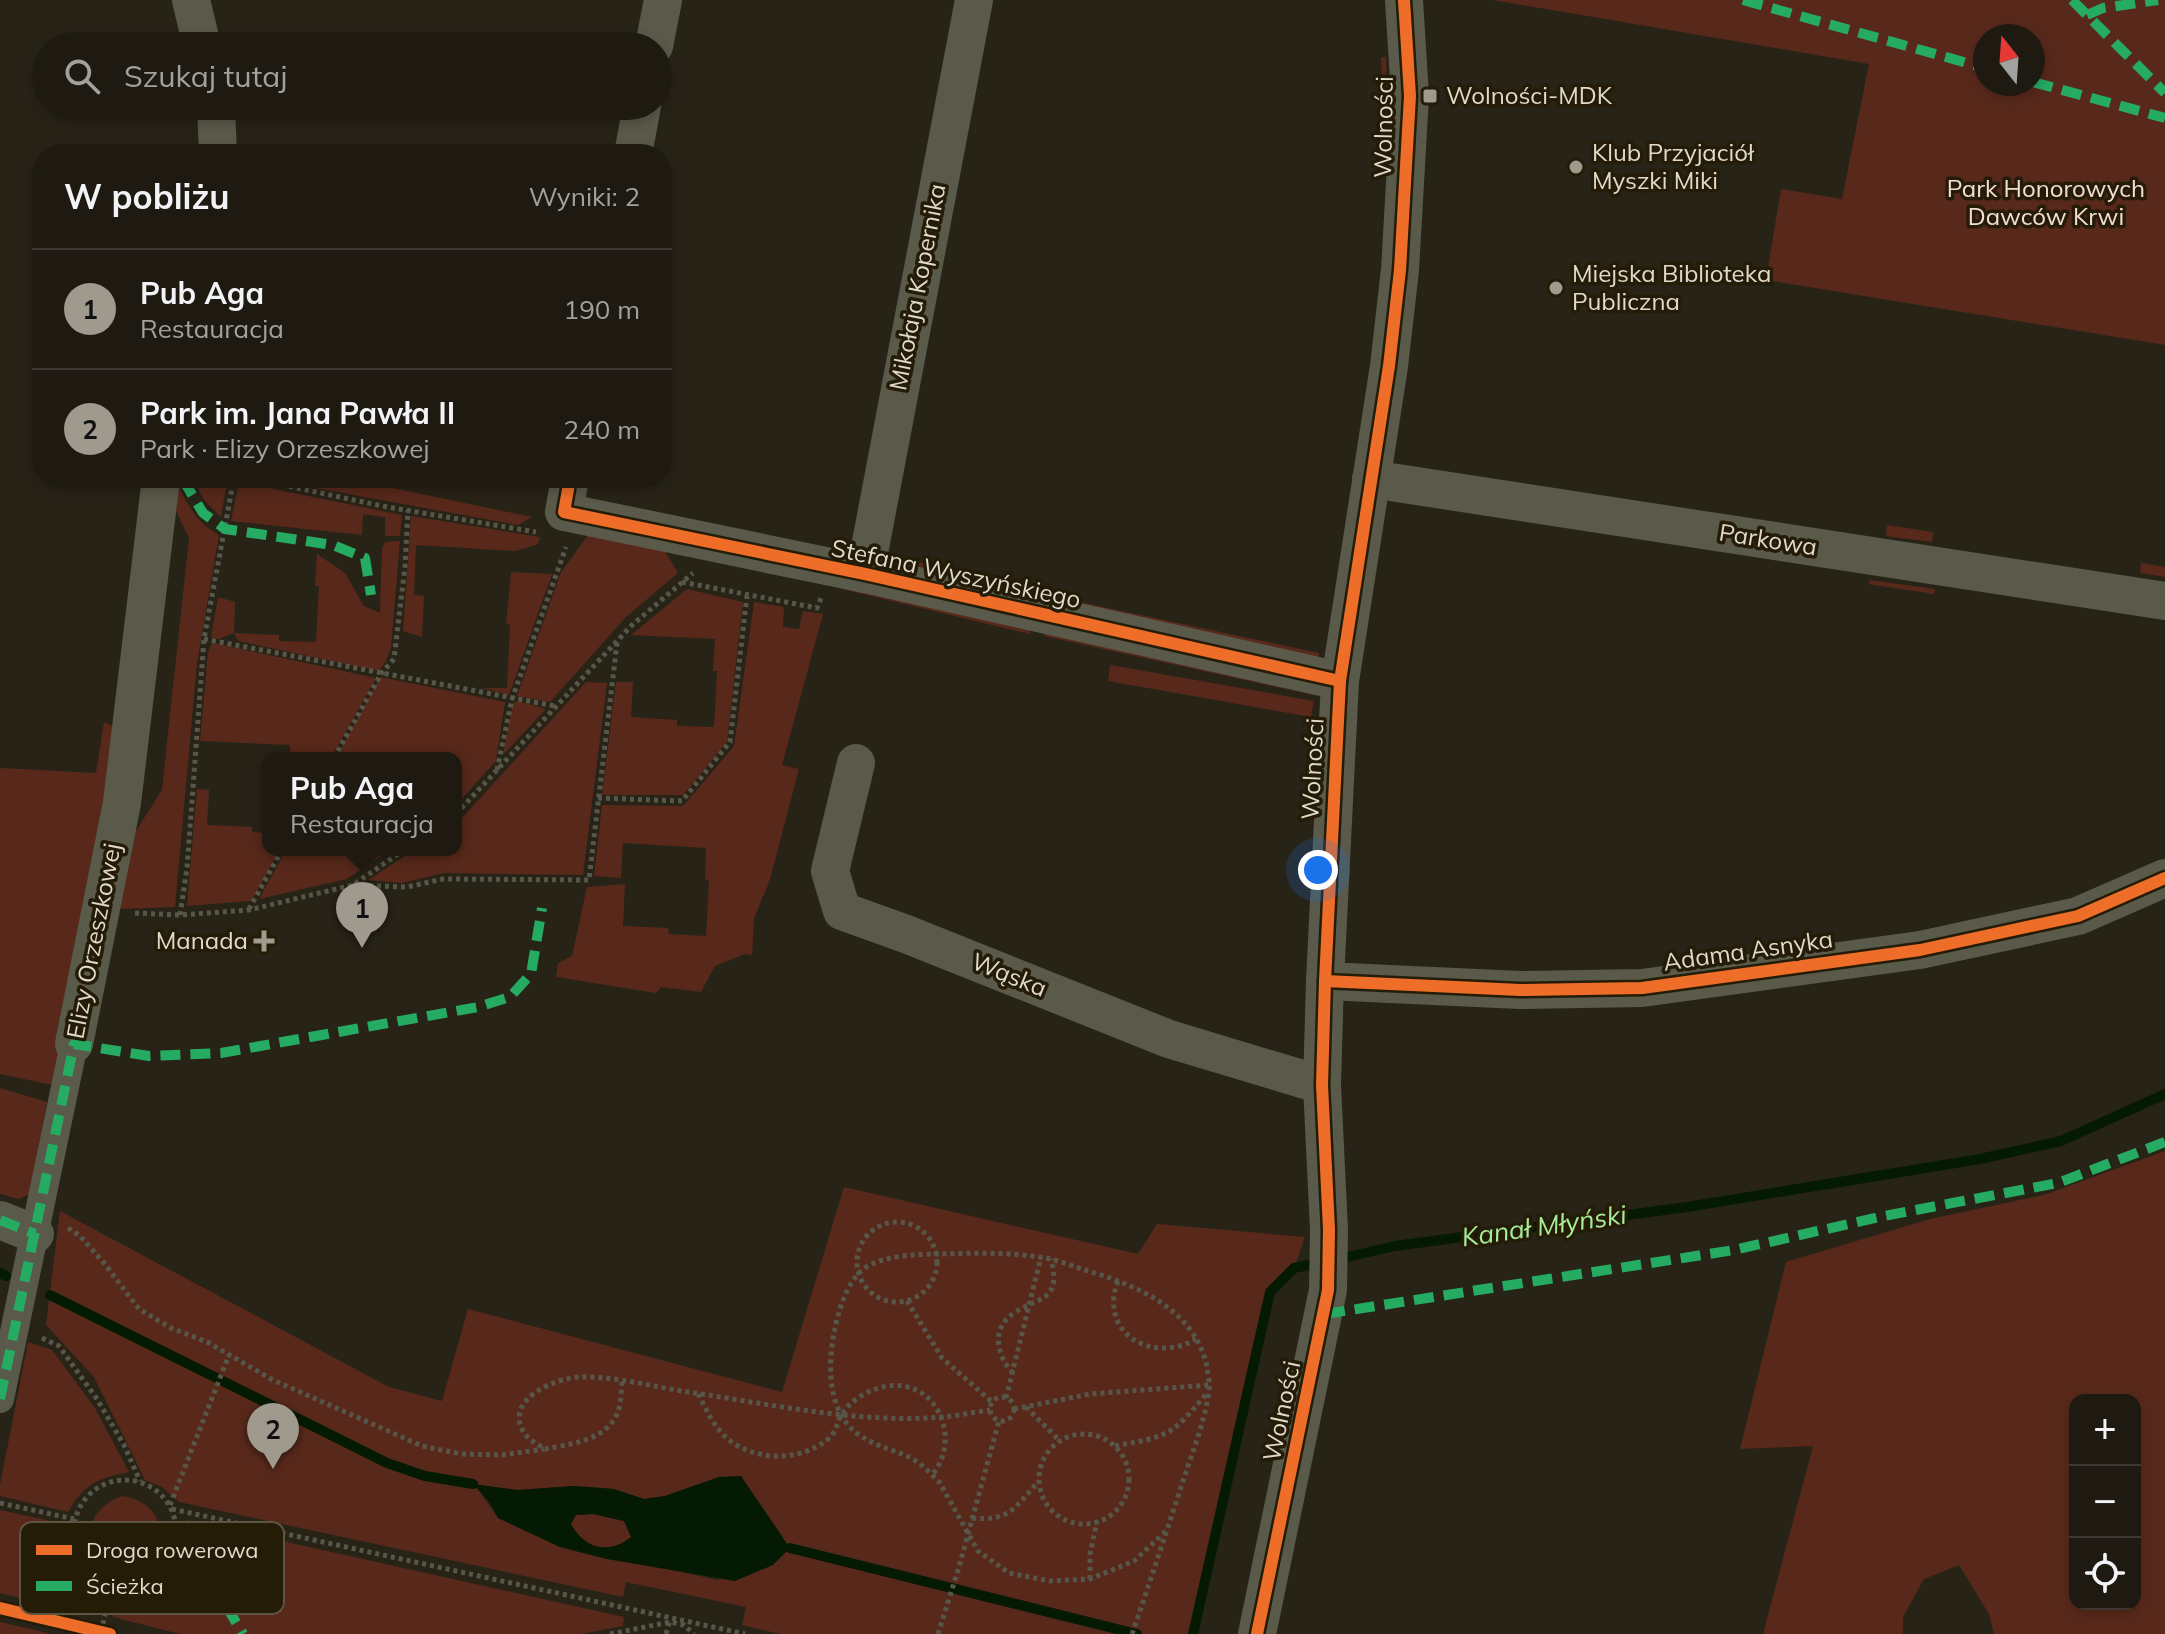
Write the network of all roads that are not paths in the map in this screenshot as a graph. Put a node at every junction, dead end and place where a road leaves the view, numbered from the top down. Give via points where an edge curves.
1 (191, 0) edge
2 (663, 0) edge
3 (974, 0) edge
4 (1404, 0) edge
5 (199, 32) edge
6 (657, 32) edge
7 (217, 120) edge
8 (639, 120) edge
9 (218, 144) edge
10 (635, 144) edge
11 (1371, 479) junction
12 (160, 488) edge
13 (559, 516) edge
14 (865, 574) junction
15 (2165, 601) edge
16 (1340, 681) junction
17 (856, 763) dead end
18 (2165, 878) edge
19 (1325, 981) junction
20 (74, 1044) joint
21 (1322, 1085) junction
22 (0, 1220) edge
23 (38, 1222) junction
24 (0, 1399) edge
25 (1257, 1634) edge

1 - 5 street
2 - 6 street
3 - 14 street, Mikołaja Kopernika
4 - 11 street, Wolności via 1410,96 1400,270
7 - 9 street
8 - 10 street
11 - 15 street, Parkowa
11 - 16 street, Wolności
12 - 20 street, Elizy Orzeszkowej via 122,803
13 - 14 street, Stefana Wyszyńskiego
14 - 16 street, Stefana Wyszyńskiego
16 - 19 street, Wolności
17 - 21 street, Wąska via 830,871 842,911 1169,1039
18 - 19 street, Adama Asnyka via 2064,920 1920,950 1642,988 1520,990
19 - 21 street, Wolności
20 - 23 street, Elizy Orzeszkowej
21 - 25 street, Wolności via 1328,1290
22 - 23 street
23 - 24 street, Elizy Orzeszkowej

